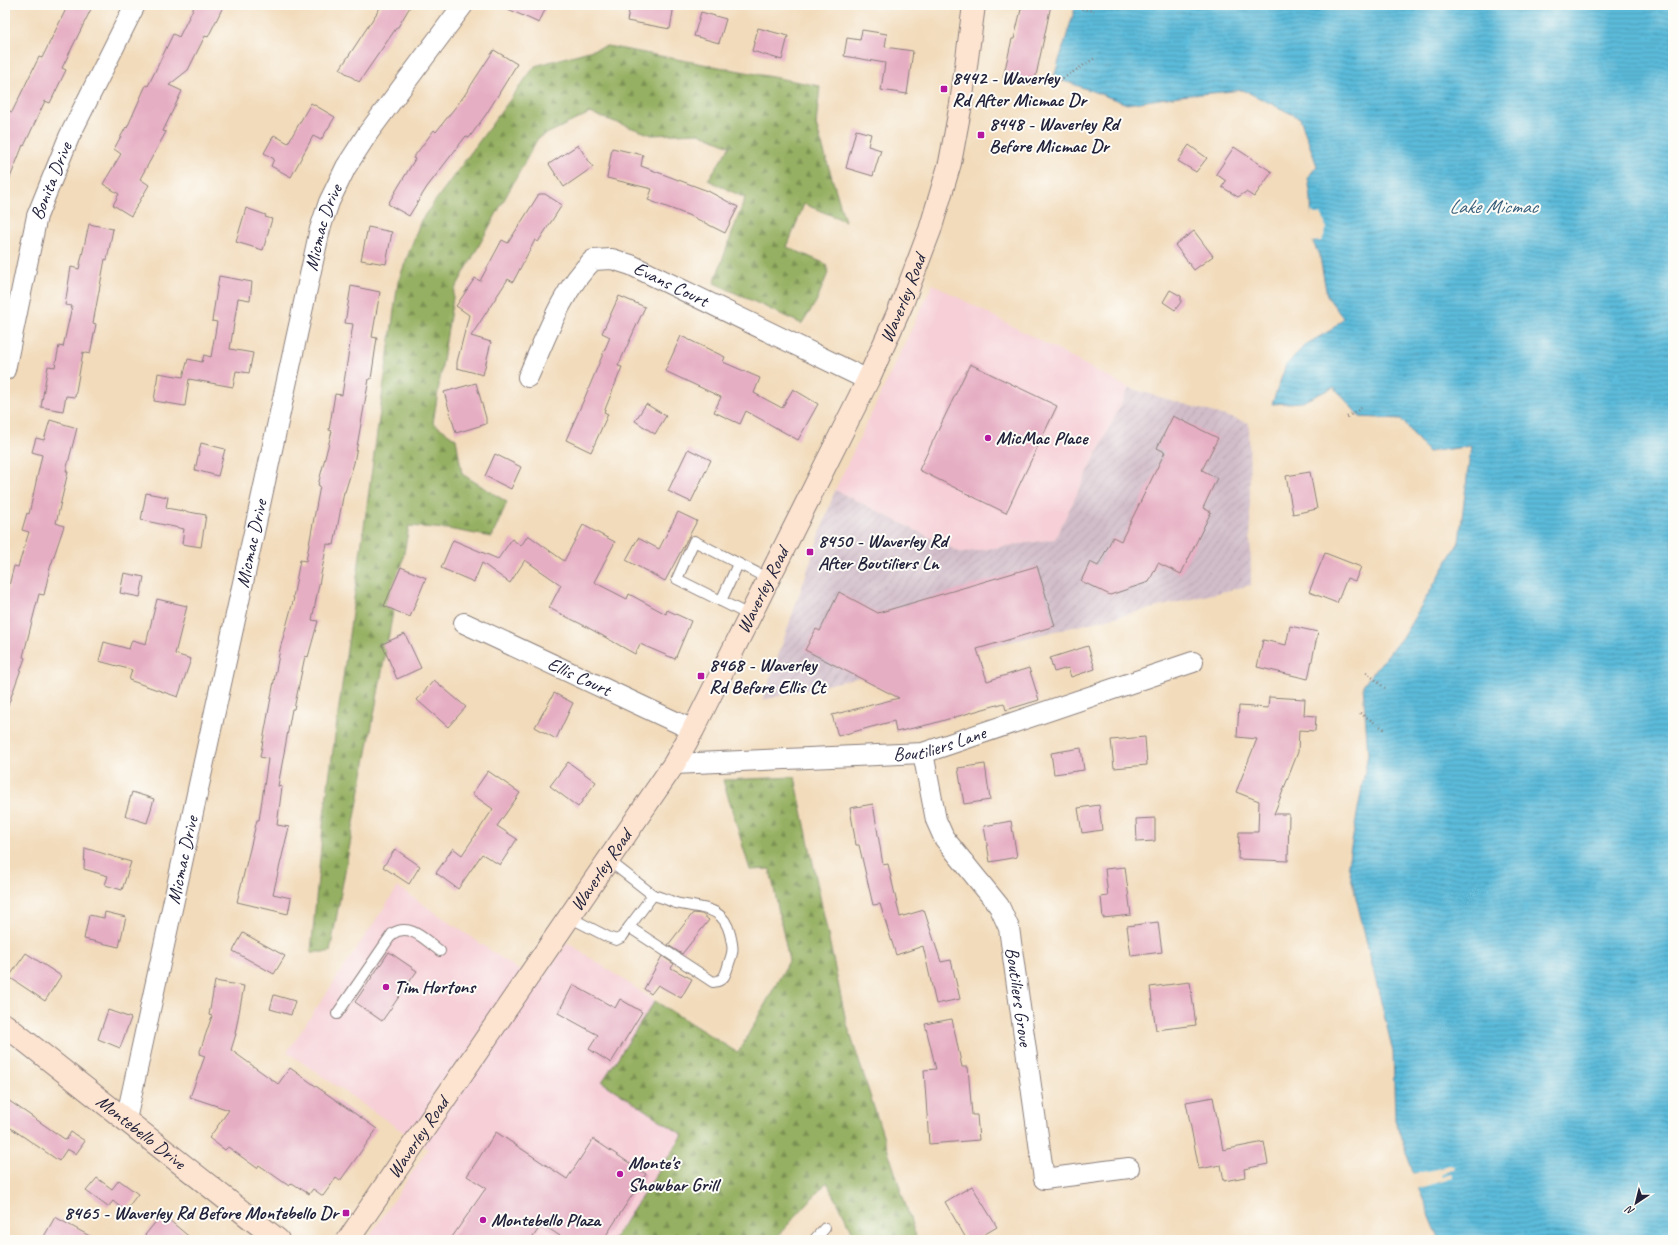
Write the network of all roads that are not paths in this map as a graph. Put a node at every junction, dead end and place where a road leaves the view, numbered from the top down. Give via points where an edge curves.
1 (135, 5) edge
2 (463, 5) edge
3 (974, 5) edge
4 (5, 370) edge
5 (528, 377) dead end
6 (868, 380) junction
7 (738, 564) junction
8 (769, 579) junction
9 (721, 601) junction
10 (750, 616) junction
11 (464, 623) dead end
12 (1193, 662) dead end
13 (694, 730) junction
14 (924, 753) junction
15 (674, 764) junction
16 (608, 860) junction
17 (653, 895) junction
18 (569, 917) junction
19 (629, 927) junction
20 (440, 951) dead end
21 (337, 1014) dead end
22 (5, 1025) edge
23 (126, 1120) junction
24 (1129, 1168) dead end
25 (825, 1228) dead end
26 (278, 1240) edge
27 (348, 1240) edge
28 (814, 1240) edge

1 - 4 street, Bonita Drive via 69,137 37,216
2 - 23 street, Micmac Drive via 368,133 346,167 329,202 320,229
3 - 6 main road, Waverley Road via 961,104 948,170 930,230 902,304
5 - 6 street, Evans Court via 569,288 580,272 593,260 612,259 631,265
6 - 8 main road, Waverley Road
7 - 8 lane
7 - 9 lane
7 - 9 lane via 694,541 677,579
8 - 10 main road, Waverley Road
9 - 10 lane
10 - 13 main road, Waverley Road
11 - 13 street, Ellis Court
12 - 14 street, Boutiliers Lane
13 - 15 main road, Waverley Road
14 - 15 street, Boutiliers Lane
14 - 24 street, Boutiliers Grove via 936,820 944,838 996,902 1010,928 1044,1179
15 - 16 main road, Waverley Road
16 - 17 lane
16 - 18 main road, Waverley Road
17 - 19 lane
17 - 19 lane via 677,903 703,906 718,913 728,926 734,950 724,977 713,982
18 - 19 lane via 616,940 622,938
18 - 27 main road, Waverley Road
20 - 21 lane via 413,932 406,929 398,930 392,934
22 - 23 main road, Montebello Drive
23 - 26 main road, Montebello Drive
25 - 28 lane

